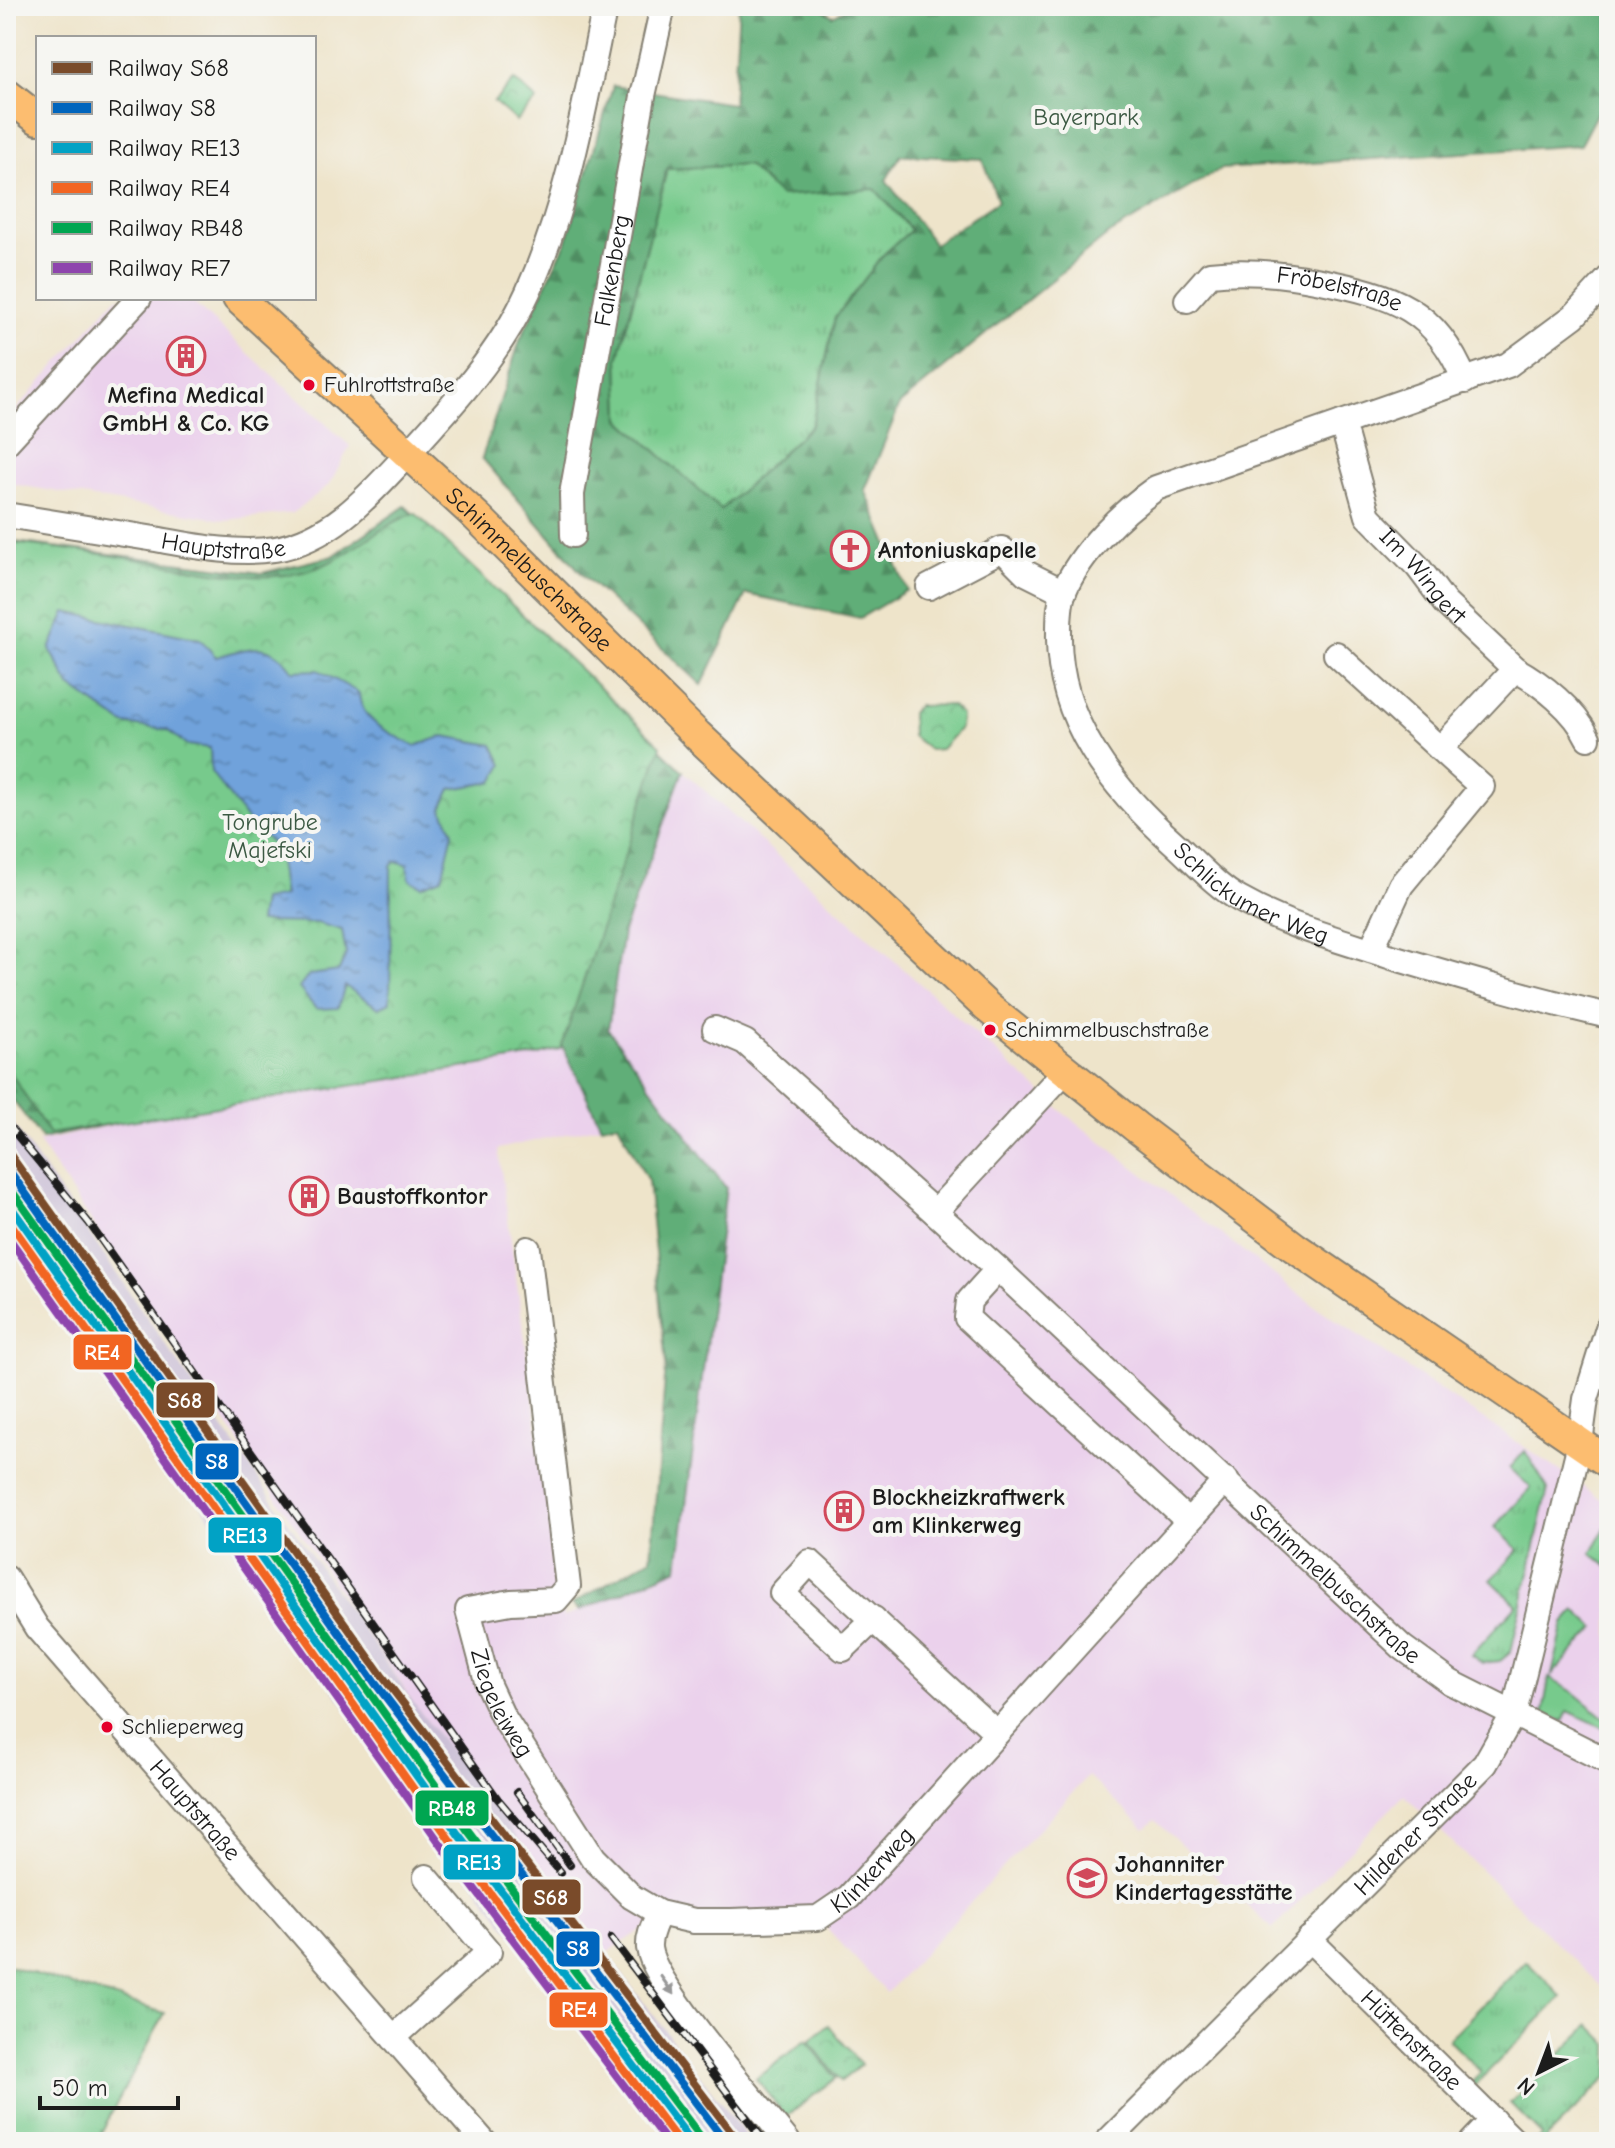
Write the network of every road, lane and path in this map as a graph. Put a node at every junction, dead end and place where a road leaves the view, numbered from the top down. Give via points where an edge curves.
1 (605, 6) edge
2 (663, 6) edge
3 (6, 94) edge
4 (36, 117) edge
5 (1609, 278) edge
6 (137, 300) edge
7 (240, 300) edge
8 (1187, 300) dead end
9 (1465, 381) junction
10 (1342, 423) junction
11 (6, 443) edge
12 (408, 453) junction
13 (6, 515) edge
14 (573, 535) dead end
15 (929, 587) dead end
16 (1064, 592) junction
17 (1336, 654) dead end
18 (1515, 669) junction
19 (1588, 738) dead end
20 (1440, 749) junction
21 (1371, 950) junction
22 (1609, 1016) edge
23 (715, 1029) dead end
24 (1065, 1071) junction
25 (935, 1212) junction
26 (528, 1249) dead end
27 (998, 1269) junction
28 (1609, 1325) edge
29 (1580, 1443) junction
30 (1609, 1463) edge
31 (1226, 1480) junction
32 (1188, 1521) junction
33 (7, 1582) edge
34 (874, 1619) dead end
35 (1514, 1713) junction
36 (997, 1733) junction
37 (1609, 1762) edge
38 (426, 1877) dead end
39 (659, 1913) junction
40 (1309, 1939) junction
41 (393, 2038) junction
42 (1493, 2120) junction
43 (484, 2142) edge
44 (788, 2142) edge
45 (1107, 2142) edge
46 (1472, 2142) edge
47 (1515, 2142) edge

1 - 12 street via 570,171 528,294 485,363
2 - 14 street, Falkenberg via 572,494
3 - 4 main road
5 - 9 street, Schlickumer Weg via 1546,340 1508,365
6 - 11 street
7 - 12 main road, Schimmelbuschstraße
8 - 9 street, Fröbelstraße via 1210,274 1231,272 1301,277 1373,291 1395,299 1437,331
9 - 10 street, Schlickumer Weg
10 - 16 street, Schlickumer Weg via 1156,488 1081,561
10 - 18 street, Im Wingert via 1368,516 1445,603
12 - 13 street, Hauptstraße via 338,521 318,535 278,549 211,548
12 - 24 main road, Schimmelbuschstraße via 847,878 965,988
15 - 16 street via 1002,549 1026,573
16 - 21 street, Schlickumer Weg via 1059,657 1068,699 1087,744 1120,790 1236,898 1291,926
17 - 20 street
18 - 19 street, Im Wingert via 1533,678 1581,724
18 - 20 street
20 - 21 street via 1482,787 1401,885
21 - 22 street, Schlickumer Weg via 1504,993
23 - 25 street, Schimmelbuschstraße via 745,1042
24 - 25 street
24 - 29 main road, Schimmelbuschstraße via 1294,1247
25 - 27 street, Schimmelbuschstraße
26 - 39 street, Ziegeleiweg via 568,1586 556,1600 468,1610 470,1622 488,1685 549,1792 610,1879
27 - 31 street, Schimmelbuschstraße
27 - 32 street via 969,1301 967,1318
28 - 29 street, Hildener Straße via 1586,1399
29 - 30 main road, Schimmelbuschstraße
29 - 35 street, Hildener Straße
31 - 32 street, Klinkerweg
31 - 35 street, Schimmelbuschstraße via 1402,1647 1450,1682
32 - 36 street, Klinkerweg
33 - 41 street, Hauptstraße via 37,1628
34 - 36 street
35 - 37 street, Schimmelbuschstraße
35 - 40 street, Hildener Straße via 1485,1764
36 - 39 street, Klinkerweg via 849,1897 818,1918 694,1921
38 - 41 street via 489,1952
39 -> 44 street via 649,1950 658,1971
40 - 42 street, Hüttenstraße
40 - 45 street, Hildener Straße
41 - 43 street, Hauptstraße
42 - 46 street
42 - 47 street, Hüttenstraße

